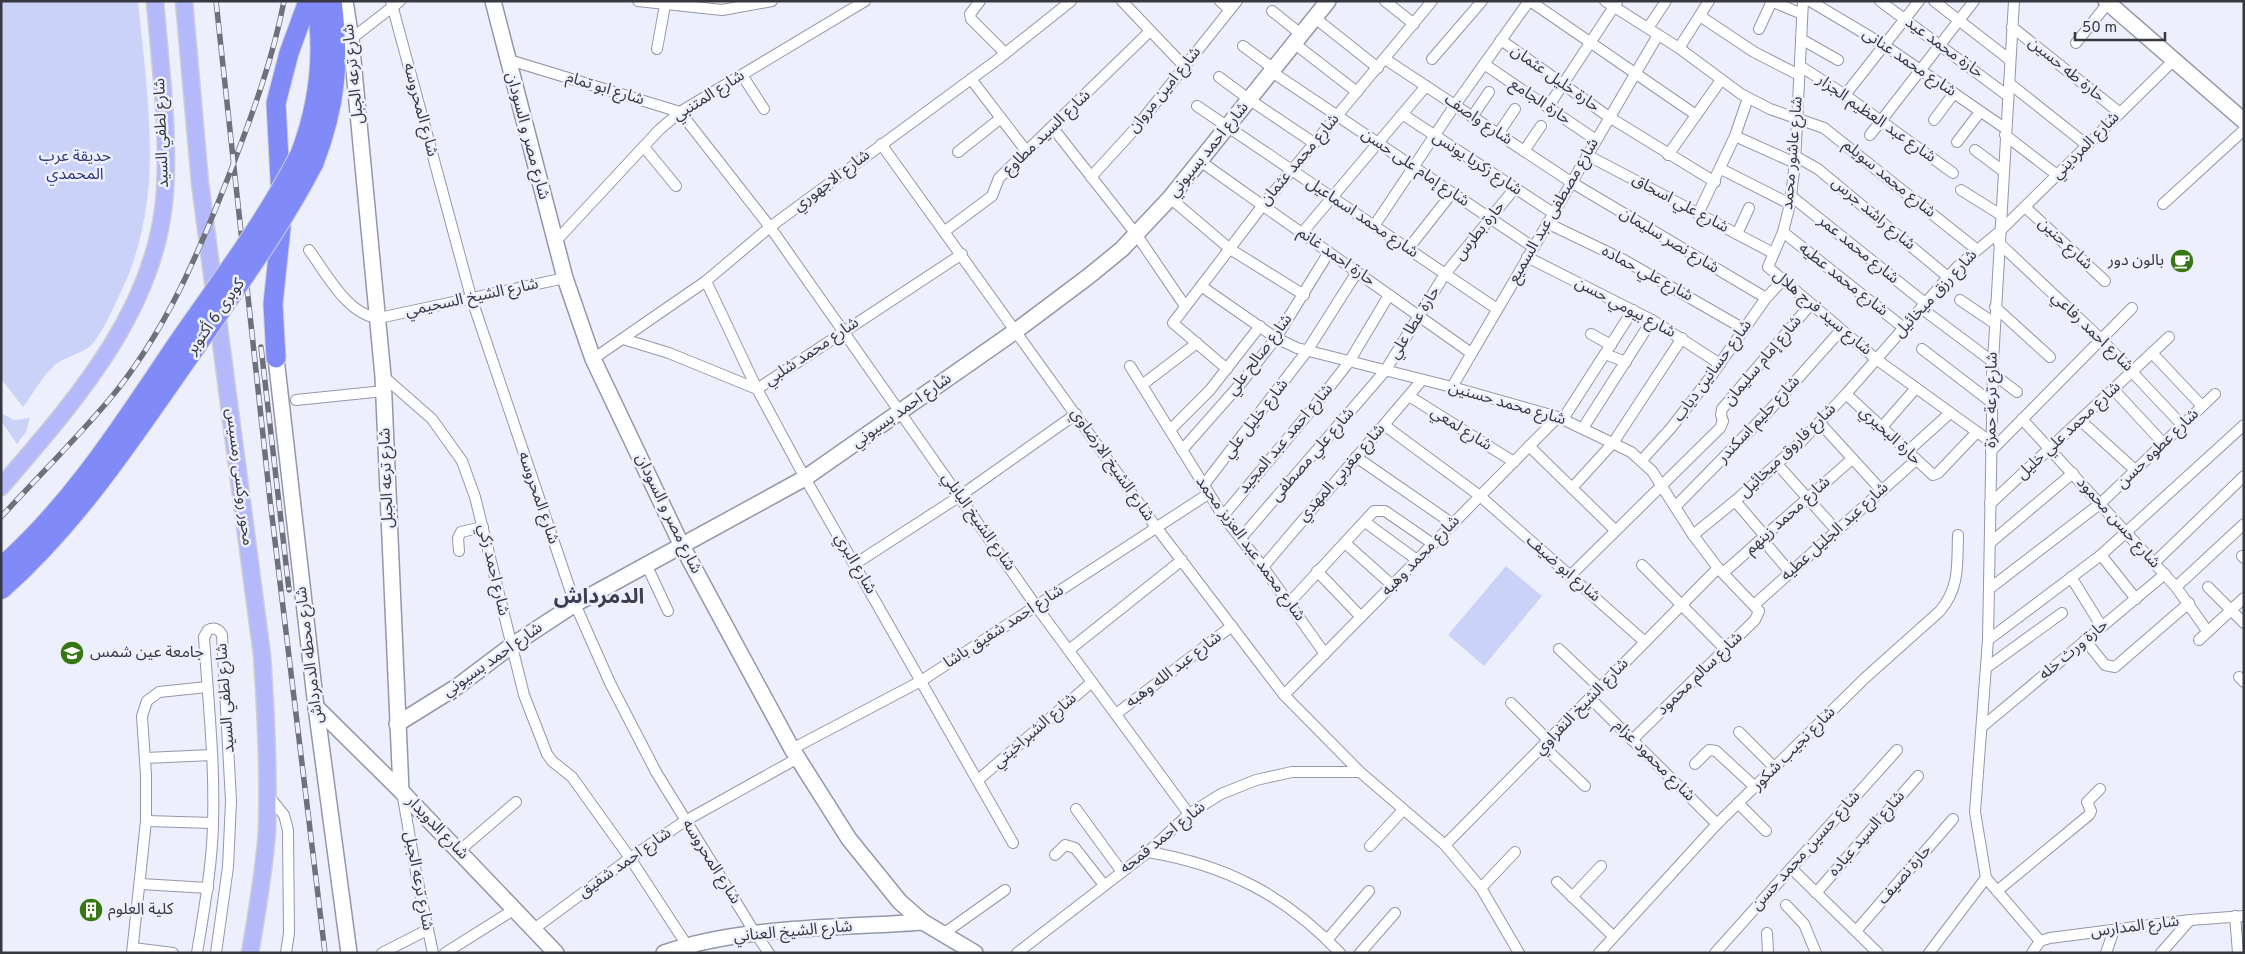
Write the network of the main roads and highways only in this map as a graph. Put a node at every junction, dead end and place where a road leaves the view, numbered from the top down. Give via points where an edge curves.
1 (155, 1) edge
2 (184, 1) edge
3 (308, 1) edge
4 (316, 1) edge
5 (332, 1) edge
6 (345, 1) edge
7 (493, 1) edge
8 (1328, 1) edge
9 (2107, 2) edge
10 (2244, 121) edge
11 (276, 358) joint
12 (1, 487) edge
13 (681, 544) junction
14 (1, 567) edge
15 (1, 590) edge
16 (316, 707) junction
17 (397, 724) junction
18 (402, 791) junction
19 (923, 922) junction
20 (690, 949) edge
21 (250, 953) edge
22 (348, 953) edge
23 (556, 953) edge
24 (664, 953) edge
25 (974, 953) edge

1 - 12 main road, شارع لطفي السيد via 165,138 165,192 159,234 145,278 104,358 62,416
2 - 21 main road, محور روكسى رمسيس via 200,182 262,655 267,723 268,795 263,872
3 - 11 highway, bridge via 289,53 276,103 281,198 273,304
4 - 14 highway, كوبرى 6 أكتوبر, bridge via 321,42 316,104 300,154 288,178 101,455 49,520
5 - 15 highway, كوبرى 6 أكتوبر, bridge via 337,49 332,107 314,163 298,193 259,255 97,488 41,552
6 - 17 main road, شارع ترعه الجبل via 384,384
7 - 13 main road, شارع مصر و السودان via 565,278 593,359
8 - 13 main road, شارع احمد بسيوني via 1170,198 1089,276 805,478
9 - 10 main road
11 - 16 main road, شارع محطه الدمرداش
13 - 17 main road, شارع احمد بسيوني via 574,604 458,686
13 - 19 main road, شارع مصر و السودان via 795,754 873,870 900,902
16 - 18 main road, شارع الدويدار
16 - 22 main road, شارع محطه الدمرداش
17 - 18 main road, شارع ترعه الجبل
18 - 23 main road, شارع الدويدار
19 - 20 main road, شارع الشيخ العناني via 755,933
19 - 25 main road, شارع مصر و السودان
20 - 24 main road, شارع الشيخ العناني

